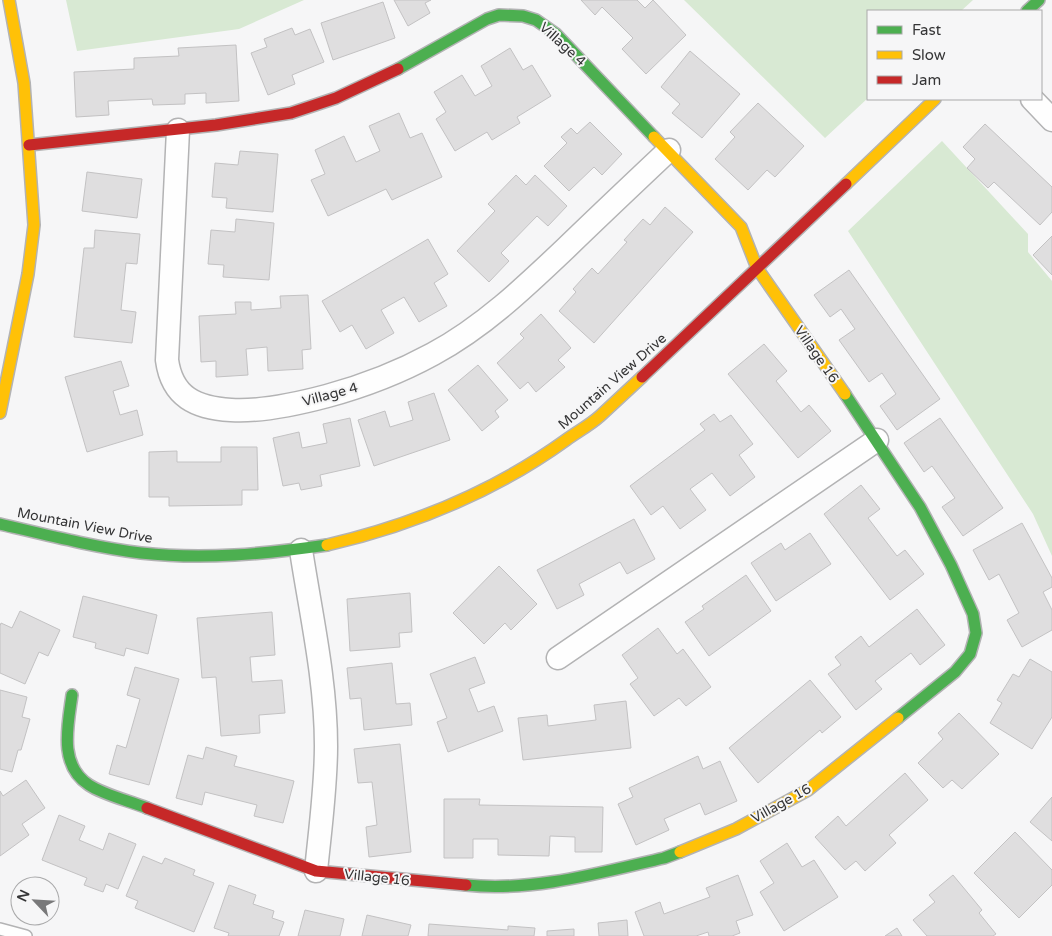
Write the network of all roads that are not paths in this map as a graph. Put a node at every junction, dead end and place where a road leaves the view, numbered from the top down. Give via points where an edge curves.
1 (9, 0) edge
2 (1038, 0) edge
3 (1028, 10) edge
4 (934, 100) edge
5 (1033, 100) edge
6 (1052, 120) edge
7 (178, 130) junction
8 (30, 145) junction
9 (669, 150) junction
10 (757, 268) junction
11 (0, 413) edge
12 (877, 440) junction
13 (0, 524) edge
14 (301, 550) junction
15 (558, 658) dead end
16 (72, 695) dead end
17 (316, 871) junction
18 (0, 929) edge
19 (26, 936) edge

1 - 8 street via 24,83
2 - 3 street
4 - 10 street, Mountain View Drive
5 - 6 street
7 - 8 street, Village 4
7 - 9 street, Village 4 via 291,113 336,98 390,74 487,19 511,14 536,20 556,34
7 - 9 street, Village 4 via 167,360 169,374 175,387 186,398 201,406 237,411 286,405 341,392 433,354 502,307
8 - 11 street via 34,225 25,291
9 - 10 street, Village 4 via 741,226
10 - 12 street, Village 16
10 - 14 street, Mountain View Drive via 598,417 521,471 474,497 402,526
12 - 15 street
12 - 17 street, Village 16 via 920,507 951,565 974,614 975,639 970,654 955,672 808,790 702,844 630,867 562,881 474,886
13 - 14 street, Mountain View Drive via 86,544 152,554 226,557
14 - 17 street via 325,717 325,775
16 - 17 street, Village 16 via 66,750 77,775 89,785
18 - 19 lane

